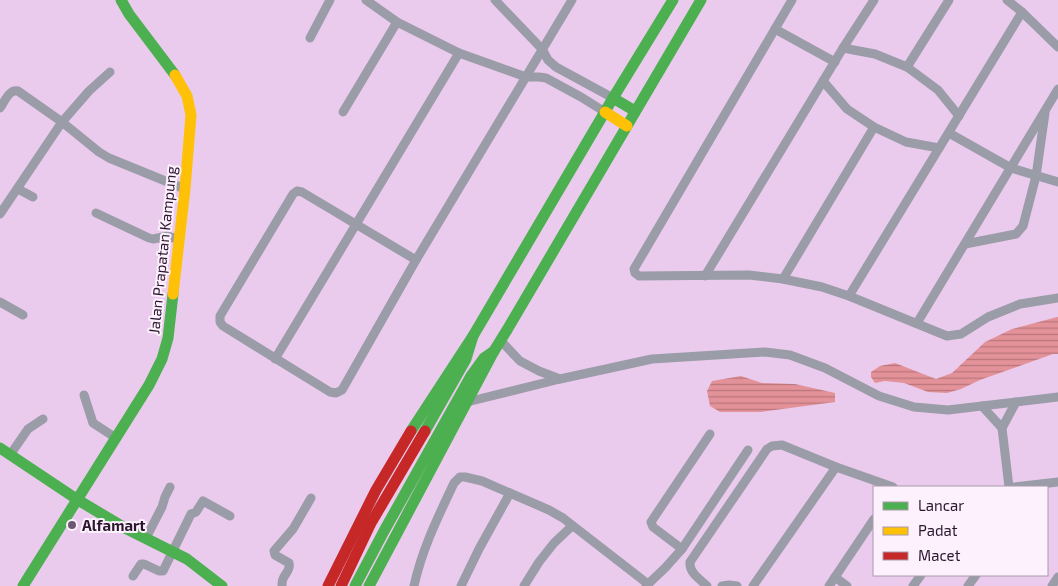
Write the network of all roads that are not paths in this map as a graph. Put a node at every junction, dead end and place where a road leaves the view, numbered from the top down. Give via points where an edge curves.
1 (121, 0) edge
2 (330, 0) edge
3 (366, 0) edge
4 (495, 0) edge
5 (572, 0) edge
6 (673, 0) edge
7 (701, 0) edge
8 (792, 0) edge
9 (874, 0) edge
10 (949, 0) edge
11 (1007, 0) edge
12 (1022, 12) junction
13 (397, 22) junction
14 (775, 29) junction
15 (310, 38) dead end
16 (1058, 47) edge
17 (843, 48) junction
18 (542, 49) junction
19 (459, 53) junction
20 (835, 62) junction
21 (907, 67) junction
22 (110, 72) dead end
23 (526, 77) junction
24 (823, 81) junction
25 (1058, 89) edge
26 (613, 98) junction
27 (0, 108) edge
28 (1046, 109) junction
29 (635, 111) junction
30 (343, 112) dead end
31 (605, 112) junction
32 (959, 116) junction
33 (62, 122) junction
34 (627, 126) junction
35 (874, 128) junction
36 (949, 133) junction
37 (939, 148) junction
38 (1011, 168) junction
39 (1036, 176) junction
40 (1058, 182) edge
41 (18, 189) junction
42 (185, 189) junction
43 (33, 197) dead end
44 (96, 213) dead end
45 (0, 214) edge
46 (356, 223) junction
47 (179, 240) junction
48 (965, 244) junction
49 (416, 260) junction
50 (705, 276) junction
51 (784, 279) junction
52 (850, 296) junction
53 (1058, 298) edge
54 (0, 302) edge
55 (23, 315) dead end
56 (917, 323) junction
57 (473, 336) junction
58 (501, 341) junction
59 (489, 355) junction
60 (275, 358) junction
61 (560, 379) junction
62 (84, 394) dead end
63 (1058, 397) edge
64 (467, 402) junction
65 (1016, 402) junction
66 (982, 406) junction
67 (43, 419) dead end
68 (1002, 428) junction
69 (710, 434) dead end
70 (116, 438) junction
71 (0, 448) edge
72 (748, 450) dead end
73 (10, 455) junction
74 (836, 468) junction
75 (1058, 482) edge
76 (890, 486) edge
77 (1009, 486) edge
78 (1036, 486) edge
79 (170, 488) dead end
80 (510, 493) junction
81 (310, 498) dead end
82 (78, 500) junction
83 (230, 516) dead end
84 (873, 521) edge
85 (572, 526) junction
86 (146, 538) junction
87 (682, 549) junction
88 (172, 551) junction
89 (133, 576) dead end
90 (1058, 577) edge
91 (835, 578) junction
92 (647, 585) edge
93 (23, 586) edge
94 (222, 586) edge
95 (282, 586) edge
96 (328, 586) edge
97 (341, 586) edge
98 (355, 586) edge
99 (370, 586) edge
100 (414, 586) edge
101 (462, 586) edge
102 (524, 586) edge
103 (707, 586) edge
104 (722, 586) edge
105 (738, 586) edge
106 (753, 586) edge
107 (829, 586) edge
108 (847, 586) edge
109 (1052, 586) edge

1 - 42 street, Jalan Prapatan Kampung via 187,96 191,115
2 - 15 street
3 - 13 street
4 - 18 street
5 - 18 street
6 - 26 street
7 - 29 street
8 - 14 street
9 - 17 street
10 - 21 street
11 - 12 street
12 - 16 street
12 - 32 street
13 - 19 street
13 - 30 street
14 - 20 street
14 - 50 street via 634,269 639,276
17 - 20 street
17 - 21 street via 875,54
18 - 23 street
18 - 26 street via 556,67
19 - 23 street
19 - 46 street
20 - 24 street
21 - 32 street via 938,90
22 - 33 street
23 - 31 street via 555,82
23 - 49 street
24 - 35 street via 847,109
24 - 50 street
25 - 28 street
26 - 29 street
26 - 31 street
27 - 33 street via 11,92 16,91
28 - 38 street
28 - 39 street
29 - 34 street
31 - 34 street
31 - 57 street
32 - 36 street
33 - 41 street
33 - 42 street via 109,158
34 - 58 street
35 - 37 street via 906,142
35 - 51 street
36 - 37 street
36 - 38 street
37 - 52 street
38 - 39 street
38 - 48 street
39 - 40 street
39 - 48 street via 1023,226 1016,234
41 - 43 street
41 - 45 street
42 - 47 street, Jalan Prapatan Kampung
44 - 47 street via 149,238 168,236
46 - 49 street
46 - 60 street
46 - 60 street via 302,192 297,190 293,194 220,316 223,326
47 - 70 street, Jalan Prapatan Kampung via 168,338 162,359
48 - 56 street
49 - 60 street via 342,390 330,392
50 - 51 street via 749,275
51 - 52 street
52 - 56 street
53 - 56 street via 1020,304 988,317 961,334 947,336
54 - 55 street
57 - 96 street via 386,472
57 - 97 street via 461,368 371,523
58 - 59 street
58 - 61 street via 520,361
59 - 64 street
59 - 98 street via 470,376
61 - 64 street
61 - 66 street via 652,360 765,352 810,362 879,396 914,407 948,410
62 - 70 street via 93,423
63 - 65 street
64 - 99 street
65 - 66 street
65 - 68 street
66 - 68 street
67 - 73 street via 28,429
68 - 77 street
69 - 87 street via 651,522
70 - 82 street, Jalan Prapatan Kampung
71 - 73 street
72 - 87 street
73 - 82 street
74 - 76 street
74 - 103 street via 782,445 768,449 690,562 691,570
74 - 106 street
75 - 78 street
79 - 86 street
80 - 85 street via 549,510
80 - 100 street via 482,481 460,477 429,535
80 - 101 street
81 - 95 street via 293,529 274,551 290,565
82 - 86 street
82 - 93 street, Jalan Prapatan Kampung
83 - 88 street via 203,501 191,514
84 - 91 street
85 - 92 street
85 - 102 street via 554,543
86 - 88 street
87 - 92 street
88 - 89 street via 161,572 141,564
88 - 94 street
90 - 109 street
91 - 107 street
91 - 108 street
104 - 105 street

